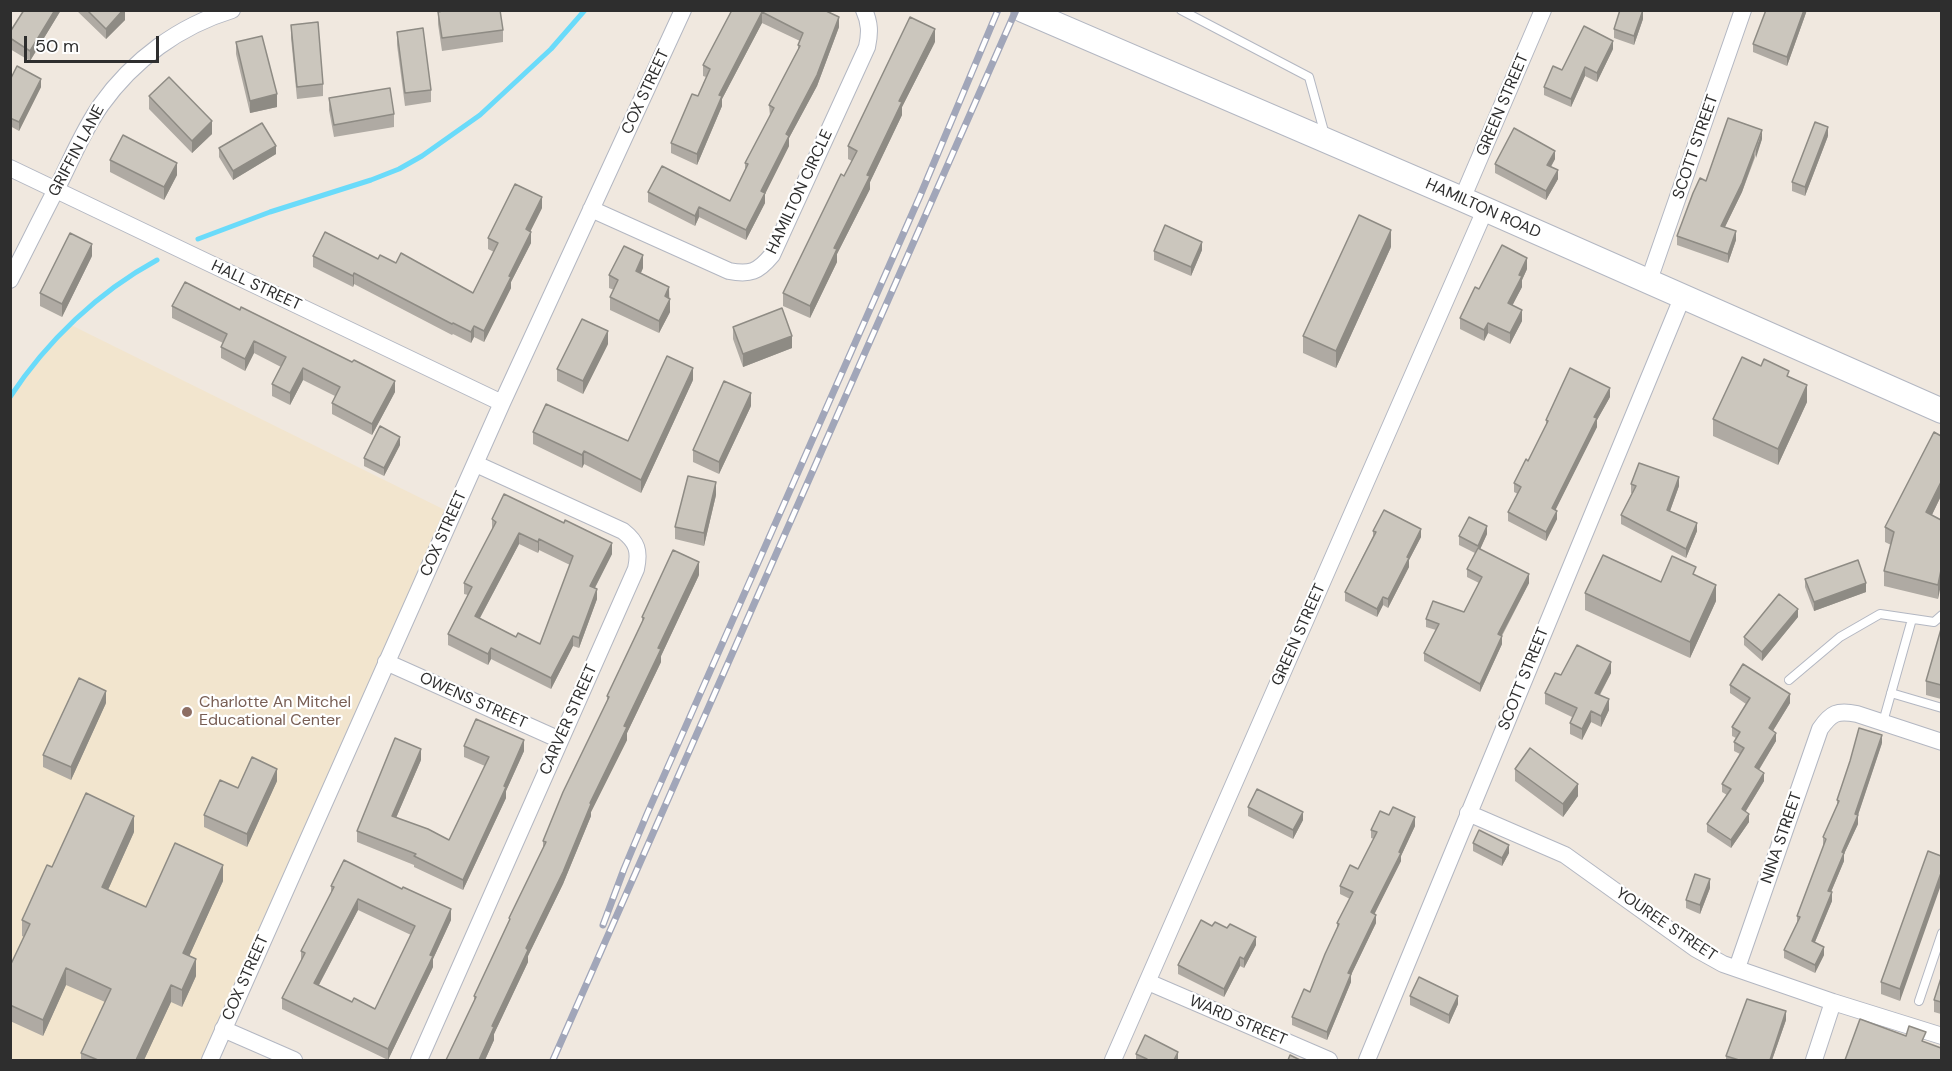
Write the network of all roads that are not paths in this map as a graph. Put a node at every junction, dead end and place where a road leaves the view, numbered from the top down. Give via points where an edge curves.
1 (232, 10) edge
2 (683, 10) edge
3 (864, 10) edge
4 (1023, 10) edge
5 (1181, 10) edge
6 (1543, 10) edge
7 (1743, 10) edge
8 (1326, 141) junction
9 (10, 168) edge
10 (55, 191) junction
11 (1462, 199) junction
12 (591, 209) junction
13 (1485, 210) junction
14 (10, 280) edge
15 (1648, 283) junction
16 (1682, 297) junction
17 (502, 404) junction
18 (1941, 411) edge
19 (476, 464) junction
20 (1941, 615) edge
21 (1912, 619) junction
22 (386, 662) junction
23 (1789, 680) dead end
24 (1891, 693) junction
25 (1941, 708) edge
26 (1883, 722) junction
27 (560, 740) junction
28 (1941, 742) edge
29 (1468, 813) junction
30 (1941, 933) edge
31 (1737, 968) junction
32 (1148, 982) junction
33 (1919, 1001) dead end
34 (1833, 1002) junction
35 (224, 1029) junction
36 (1941, 1036) edge
37 (210, 1060) edge
38 (294, 1060) edge
39 (419, 1060) edge
40 (1113, 1060) edge
41 (1329, 1060) edge
42 (1367, 1060) edge
43 (1814, 1060) edge

1 - 10 street, GRIFFIN LANE via 173,37 134,66 100,106
2 - 12 street, COX STREET
3 - 12 street, HAMILTON CIRCLE via 870,33 867,47 772,255 762,267 750,273 729,271
4 - 8 street, HAMILTON ROAD
5 - 8 lane via 1310,77
6 - 11 street, GREEN STREET
7 - 15 street, SCOTT STREET
8 - 11 street, HAMILTON ROAD
9 - 10 street, HALL STREET
10 - 14 street, GRIFFIN LANE
10 - 17 street, HALL STREET
11 - 13 street, HAMILTON ROAD
12 - 17 street, COX STREET
13 - 15 street, HAMILTON ROAD
13 - 32 street, GREEN STREET
15 - 16 street, HAMILTON ROAD
16 - 18 street, HAMILTON ROAD
16 - 29 street, SCOTT STREET
17 - 19 street, COX STREET
19 - 22 street, COX STREET
19 - 27 street, CARVER STREET via 623,531 638,549 636,569
20 - 21 lane via 1934,622
21 - 23 lane via 1880,614 1840,637
21 - 24 lane
22 - 27 street, OWENS STREET
22 - 35 street, COX STREET
24 - 25 lane
24 - 26 lane
26 - 28 street
26 - 31 street, NINA STREET via 1846,711 1827,718 1820,729
27 - 39 street, CARVER STREET
29 - 31 street, YOUREE STREET via 1565,855 1696,948
29 - 42 street, SCOTT STREET
30 - 33 lane
31 - 34 street, YOUREE STREET
32 - 40 street, GREEN STREET
32 - 41 street, WARD STREET
34 - 36 street, YOUREE STREET
34 - 43 street
35 - 37 street, COX STREET
35 - 38 street

